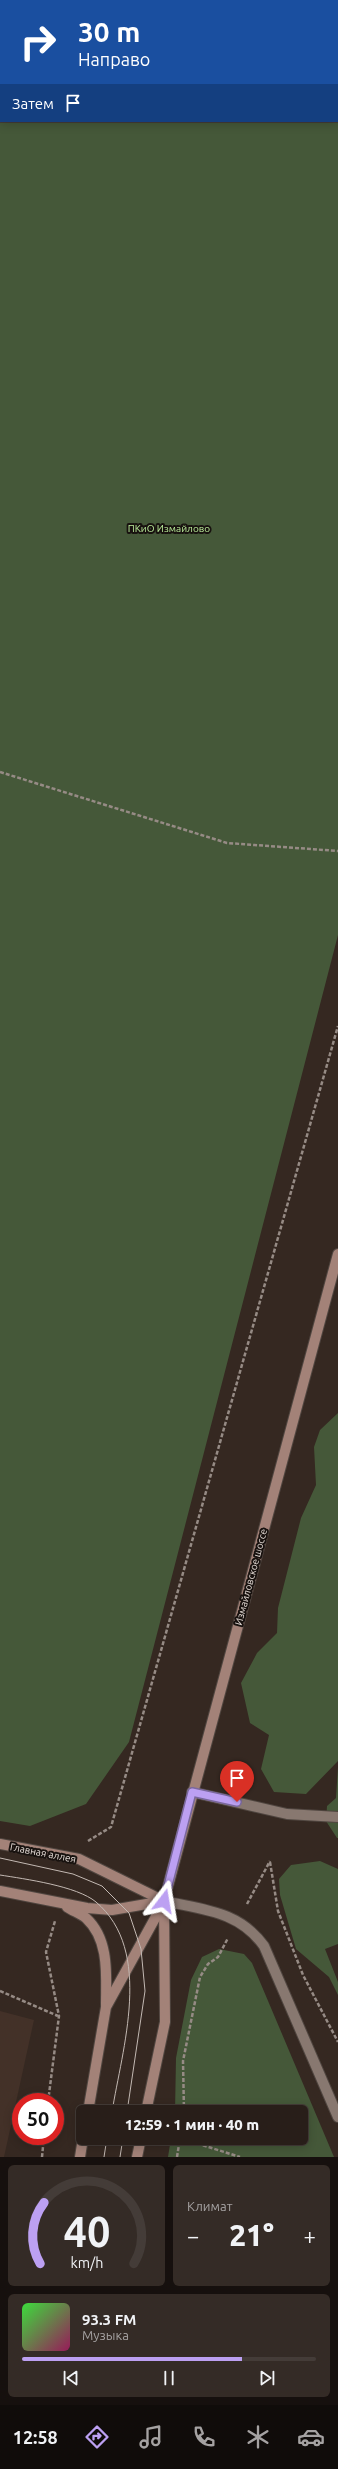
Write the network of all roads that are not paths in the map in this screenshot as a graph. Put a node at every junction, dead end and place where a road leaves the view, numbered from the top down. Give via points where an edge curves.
1 (338, 1254) edge
2 (192, 1792) junction
3 (338, 1817) edge
4 (0, 1844) edge
5 (0, 1891) edge
6 (164, 1901) junction
7 (62, 1904) junction
8 (106, 2007) junction
9 (89, 2105) edge
10 (147, 2105) edge
11 (338, 2117) edge
12 (82, 2145) edge
13 (140, 2145) edge
14 (80, 2157) edge
15 (137, 2157) edge

1 - 2 main road, Измайловское шоссе
2 - 3 street via 287,1814
2 - 6 main road, Измайловское шоссе
4 - 6 main road, Главная аллея via 79,1859
5 - 7 main road
6 - 7 main road via 112,1910
6 - 8 main road
6 - 10 main road via 165,2022
6 - 11 street via 223,1914 238,1920 254,1932 264,1946
7 - 8 main road via 86,1918 103,1946 106,1958
8 - 9 main road
12 - 14 main road
13 - 15 main road

